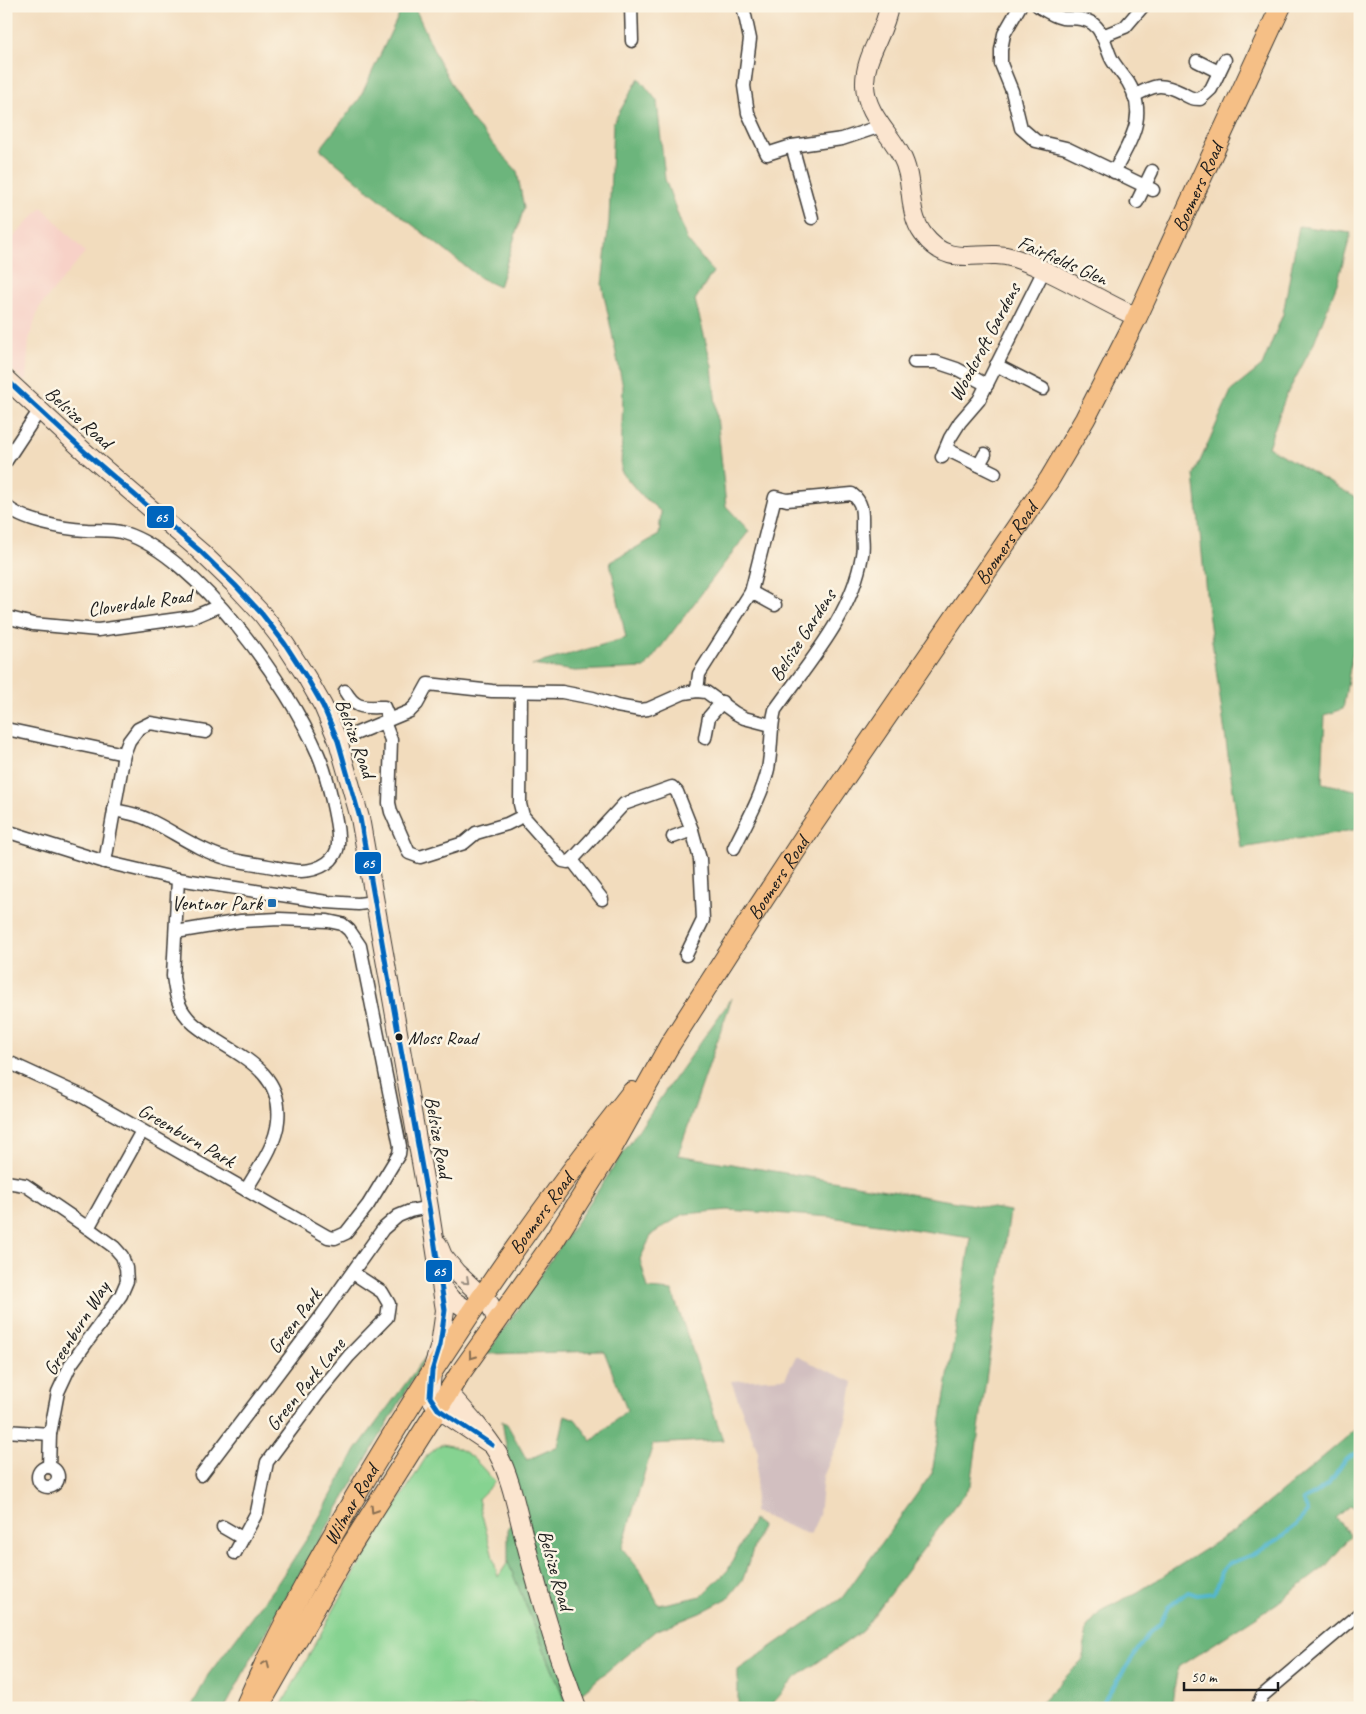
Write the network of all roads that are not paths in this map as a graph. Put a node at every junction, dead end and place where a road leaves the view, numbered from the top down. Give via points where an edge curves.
1 (632, 6) edge
2 (742, 6) edge
3 (889, 6) edge
4 (1020, 6) edge
5 (1038, 6) edge
6 (1143, 6) edge
7 (1282, 6) edge
8 (1102, 36) junction
9 (632, 41) dead end
10 (1225, 60) dead end
11 (1197, 61) dead end
12 (1219, 72) junction
13 (1134, 96) junction
14 (881, 126) junction
15 (792, 146) junction
16 (1152, 171) dead end
17 (1114, 172) junction
18 (1149, 188) junction
19 (1137, 202) dead end
20 (812, 218) dead end
21 (1044, 270) junction
22 (1137, 317) junction
23 (914, 362) dead end
24 (996, 366) junction
25 (6, 379) edge
26 (987, 385) junction
27 (1043, 389) dead end
28 (39, 411) junction
29 (6, 461) edge
30 (995, 473) dead end
31 (6, 506) edge
32 (751, 592) junction
33 (775, 605) dead end
34 (219, 606) junction
35 (6, 617) edge
36 (697, 690) junction
37 (344, 691) dead end
38 (520, 693) junction
39 (722, 702) junction
40 (387, 721) junction
41 (771, 725) junction
42 (6, 729) edge
43 (206, 732) dead end
44 (705, 738) dead end
45 (338, 741) junction
46 (124, 754) junction
47 (114, 810) junction
48 (523, 816) junction
49 (692, 830) junction
50 (6, 831) edge
51 (673, 837) dead end
52 (734, 848) dead end
53 (572, 860) junction
54 (105, 862) junction
55 (178, 880) junction
56 (602, 898) dead end
57 (374, 902) junction
58 (176, 932) junction
59 (686, 955) dead end
60 (669, 1046) junction
61 (6, 1061) edge
62 (142, 1131) junction
63 (6, 1182) edge
64 (246, 1190) junction
65 (430, 1208) junction
66 (88, 1228) junction
67 (433, 1234) junction
68 (353, 1273) junction
69 (441, 1286) junction
70 (485, 1308) junction
71 (432, 1371) junction
72 (439, 1399) junction
73 (6, 1431) edge
74 (50, 1434) junction
75 (49, 1467) dead end
76 (201, 1475) dead end
77 (223, 1528) dead end
78 (242, 1538) junction
79 (235, 1553) dead end
80 (309, 1580) junction
81 (1360, 1613) edge
82 (246, 1708) edge
83 (258, 1708) edge
84 (578, 1708) edge
85 (1256, 1708) edge

1 - 9 street
2 - 15 street via 750,39 744,86 748,113 767,154
3 - 14 street, Fairfields Glen via 865,74 867,99
4 - 17 street via 1004,34 1001,50 1002,64 1021,128 1036,141 1066,148
5 - 8 street via 1062,18 1078,18 1094,24
6 - 8 street via 1125,27
7 - 22 main road, Boomers Road
8 - 13 street
10 - 12 street
11 - 12 street
12 - 13 street via 1211,89 1200,99 1192,99 1162,85 1150,87
13 - 17 street via 1138,106 1136,128
14 - 15 street via 842,139
14 - 21 street, Fairfields Glen via 907,166 914,218 932,244 952,255 1004,256
15 - 20 street
16 - 18 street
17 - 18 street
18 - 19 street
21 - 22 street, Fairfields Glen
21 - 24 street, Woodcroft Gardens
22 - 60 main road, Boomers Road via 1085,419 1049,480 809,830
23 - 26 street via 936,362
24 - 26 street, Woodcroft Gardens
24 - 27 street
25 - 28 street, Belsize Road
26 - 30 street, Woodcroft Gardens via 960,422 944,453 982,459
28 - 29 street
28 - 45 street, Belsize Road via 200,552 262,614 307,678
31 - 34 street via 22,516 57,526 125,533 169,557
32 - 33 street
32 - 36 street via 699,674
32 - 41 street, Belsize Gardens via 775,496 787,500 852,494 858,499 862,507 862,554 851,595 833,630 775,710
34 - 35 street, Cloverdale Road via 193,617 98,630 33,624
34 - 47 street via 257,651 292,702 318,754 328,780 338,831 338,846 332,859 320,868 297,872 224,858 147,819
36 - 38 street via 640,710 562,692
36 - 39 street
37 - 40 street via 360,707 384,706
38 - 40 street via 428,684 410,711
38 - 48 street via 520,804
39 - 41 street via 744,718
39 - 44 street via 709,717
40 - 45 street
40 - 48 street via 392,740 389,803 409,853 420,857 464,843 476,833
41 - 52 street, Belsize Gardens via 768,768 762,789
42 - 46 street
43 - 46 street via 150,723 138,729
45 - 57 street, Belsize Road via 360,818
46 - 47 street
47 - 54 street
48 - 53 street via 563,861
49 - 51 street
49 - 53 street via 672,787 624,804
49 - 59 street via 700,859 703,920
50 - 54 street
53 - 56 street
54 - 55 street
55 - 57 street via 327,902
55 - 58 street
57 - 65 street, Belsize Road
58 - 64 street via 173,976 181,1008 188,1019 262,1072 276,1096 278,1121 274,1138
58 - 64 street, Greenburn Park via 241,921 328,921 342,924 360,946 400,1146 398,1154 373,1197 346,1233 335,1238
60 - 70 main road, Boomers Road via 592,1143
60 - 70 main road, Boomers Road via 611,1150 552,1244
61 - 62 street, Greenburn Park via 80,1095
62 - 64 street, Greenburn Park
62 - 66 street
63 - 66 street, Greenburn Way via 25,1185
65 - 67 street, Belsize Road
65 - 68 street, Green Park via 410,1211 390,1222
66 - 74 street, Greenburn Way via 122,1256 127,1281 121,1295 71,1364 58,1392
67 - 69 street, Belsize Road
67 -> 70 street, Belsize Road via 443,1256
68 - 76 street, Green Park
68 - 78 street, Green Park Lane via 382,1292 389,1304 387,1317 320,1391 271,1457 257,1512
69 - 70 street via 462,1308
69 - 71 street, Belsize Road via 444,1325
70 - 71 main road, Wilmar Road
70 -> 72 main road, Wilmar Road
71 - 72 street, Belsize Road
71 - 80 main road, Wilmar Road via 343,1517
72 - 80 main road via 406,1438
72 -> 83 main road, Wilmar Road
72 - 84 street, Belsize Road via 483,1431 499,1456 557,1650
73 - 74 street
74 - 75 street, Greenburn Way
77 - 78 street
78 - 79 street, Green Park Lane
82 -> 80 main road, Wilmar Road
81 - 85 street via 1262,1696

